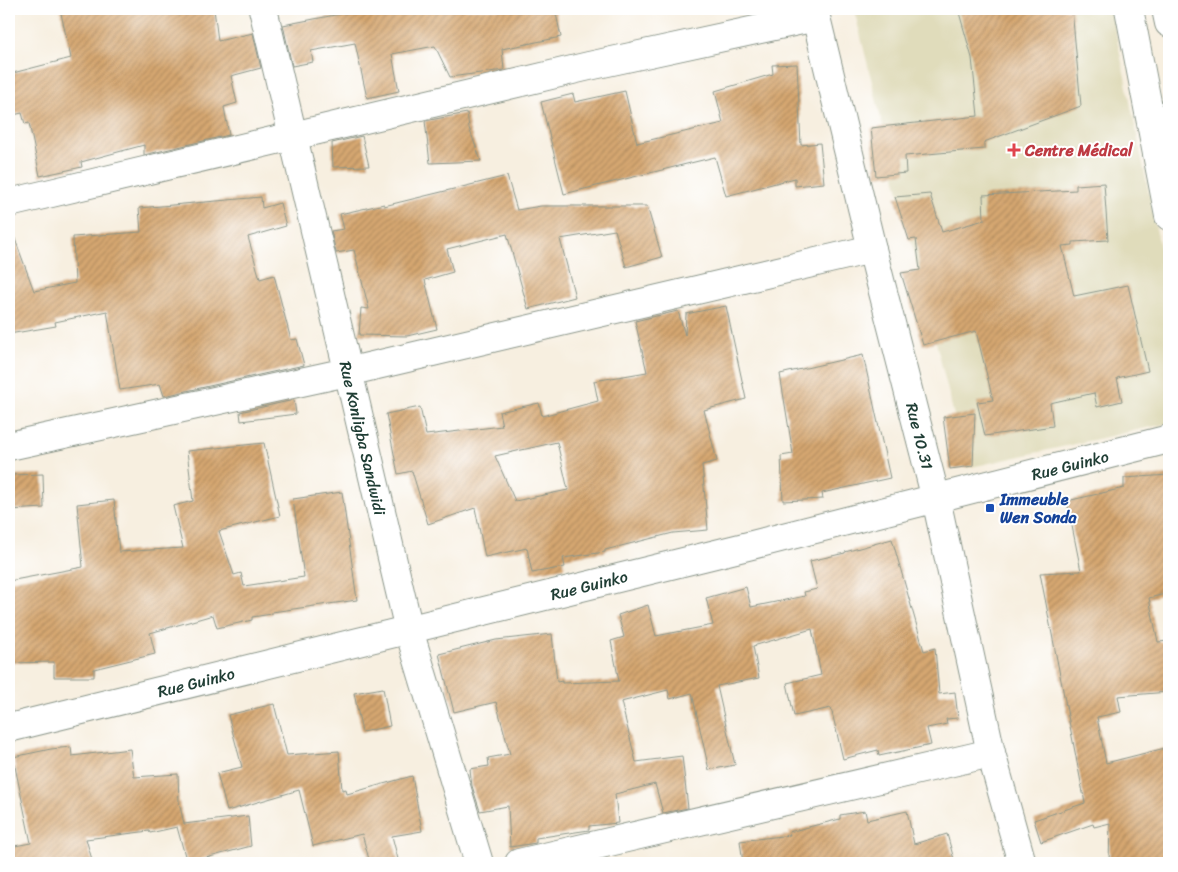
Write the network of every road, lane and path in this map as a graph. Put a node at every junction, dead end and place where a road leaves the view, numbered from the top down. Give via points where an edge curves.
1 (262, 9) edge
2 (1129, 9) edge
3 (1166, 9) edge
4 (815, 13) edge
5 (1169, 23) edge
6 (292, 136) junction
7 (9, 203) edge
8 (1169, 216) edge
9 (872, 249) junction
10 (347, 372) junction
11 (1169, 439) edge
12 (9, 446) edge
13 (936, 499) junction
14 (409, 630) junction
15 (9, 728) edge
16 (991, 753) junction
17 (479, 863) edge
18 (519, 863) edge
19 (1022, 863) edge

1 - 6 street, Rue Konligba Sandwidi
2 - 8 street
3 - 5 street
4 - 6 street
4 - 9 street, Rue 10.31
6 - 7 street
6 - 10 street, Rue Konligba Sandwidi
9 - 10 street
9 - 13 street, Rue 10.31
10 - 12 street
10 - 14 street, Rue Konligba Sandwidi
11 - 13 street, Rue Guinko
13 - 14 street, Rue Guinko
13 - 16 street, Rue 10.31
14 - 15 street, Rue Guinko
14 - 17 street, Rue Konligba Sandwidi
16 - 18 street
16 - 19 street, Rue 10.31

